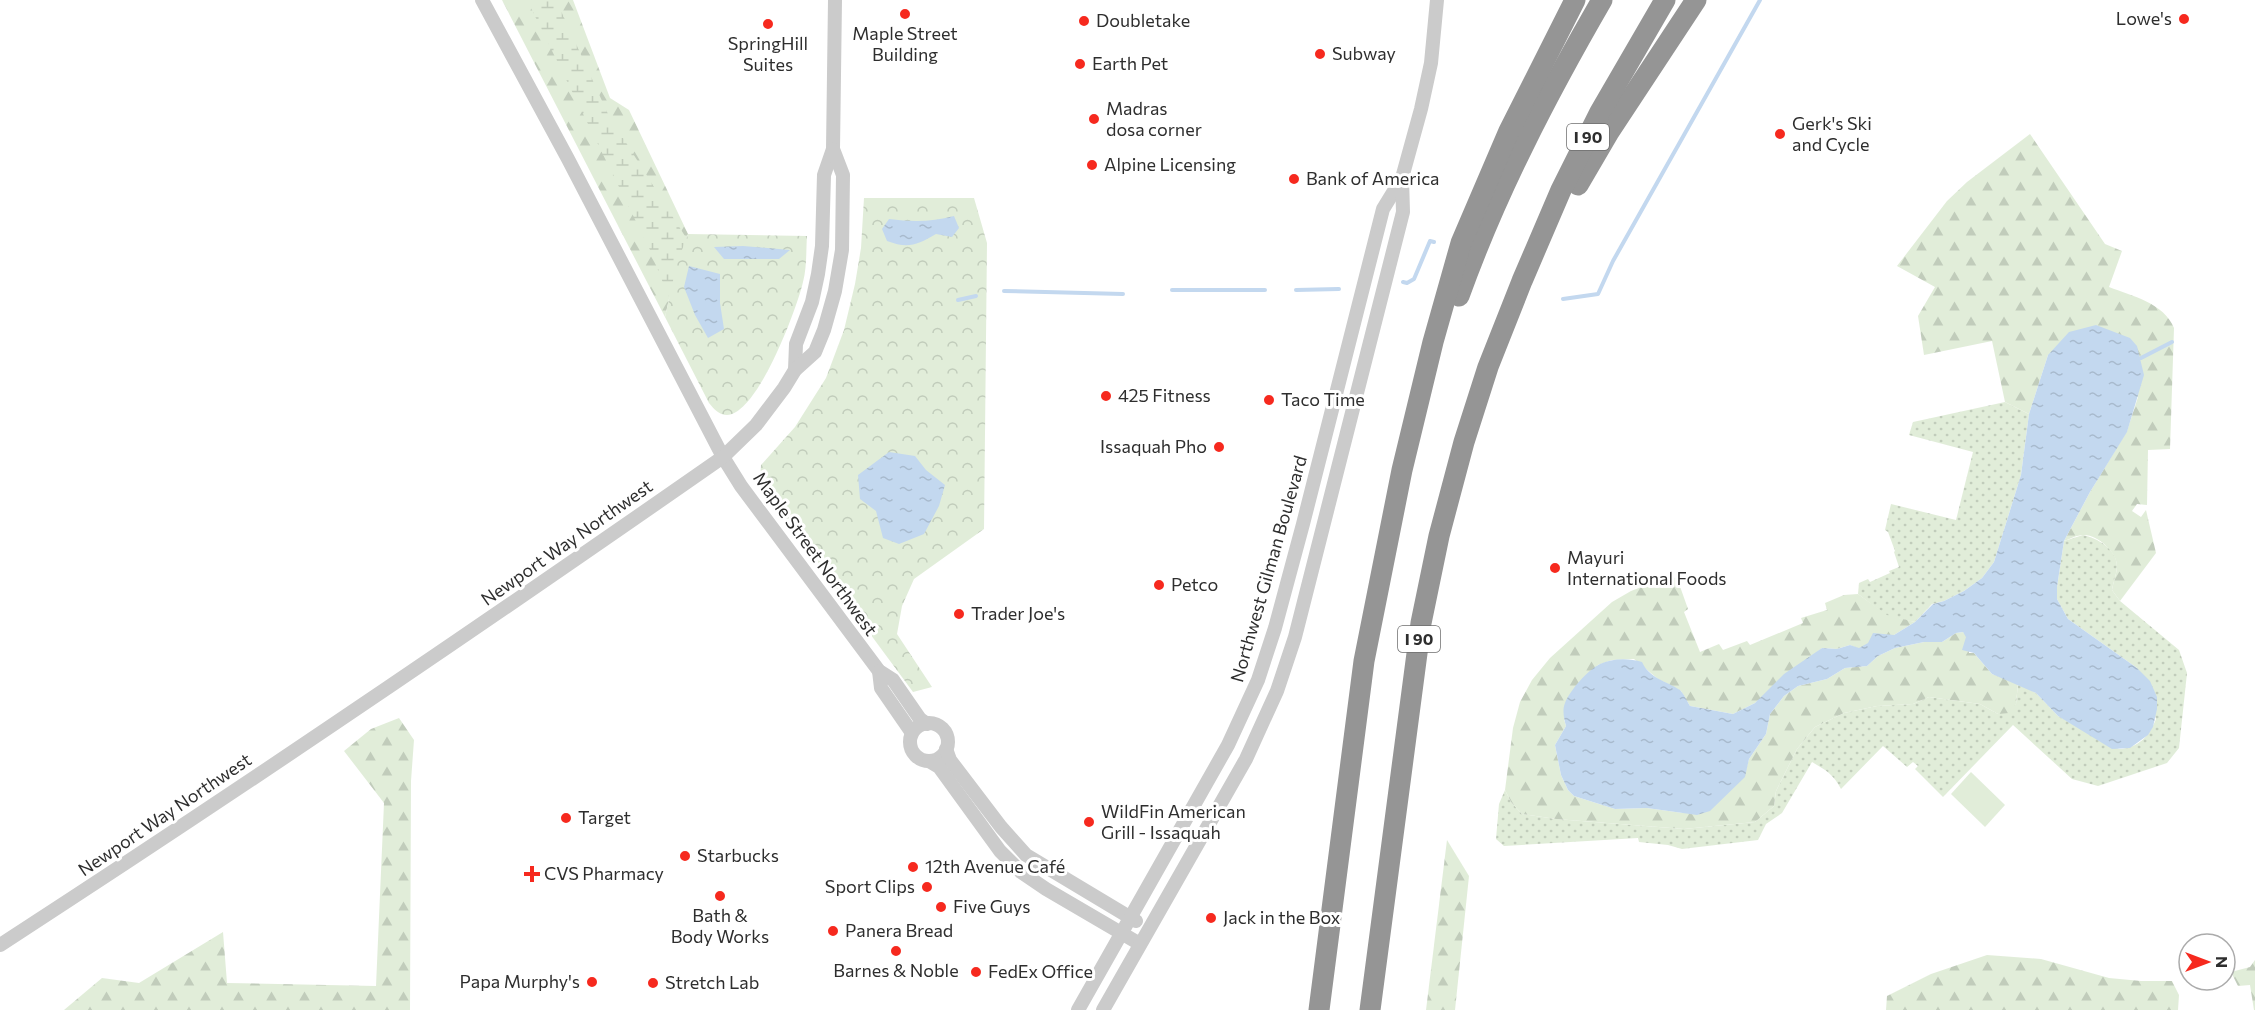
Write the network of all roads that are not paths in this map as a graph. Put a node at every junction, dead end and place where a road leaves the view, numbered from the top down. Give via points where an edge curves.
1 (482, 0) edge
2 (835, 0) edge
3 (1437, 0) edge
4 (1575, 0) edge
5 (1602, 0) edge
6 (1665, 0) edge
7 (1696, 0) edge
8 (833, 149) junction
9 (1402, 178) junction
10 (1522, 281) junction
11 (795, 370) junction
12 (723, 457) junction
13 (1402, 470) junction
14 (879, 671) junction
15 (927, 723) junction
16 (912, 733) junction
17 (946, 749) junction
18 (929, 761) junction
19 (1130, 917) junction
20 (1148, 928) junction
21 (1121, 933) junction
22 (1140, 944) junction
23 (0, 945) edge
24 (1078, 1010) edge
25 (1102, 1010) edge
26 (1319, 1010) edge
27 (1370, 1010) edge

1 - 12 street
2 - 8 street
3 - 9 street, Northwest Gilman Boulevard via 1428,79
4 - 13 highway via 1509,131 1461,243
5 - 13 highway via 1523,145 1473,259
6 - 10 highway, I 90 via 1600,112
7 - 10 highway via 1609,132
8 - 11 street via 824,175 818,274 796,344
8 - 11 street, Newport Way Northwest via 843,175 840,268 815,352
9 - 19 street, Northwest Gilman Boulevard via 1383,209 1303,524 1258,680 1228,746
9 - 20 street, Northwest Gilman Boulevard via 1403,212 1287,662 1240,769
10 - 27 highway, I 90 via 1488,367 1439,536 1421,623
11 - 12 street, Newport Way Northwest via 761,419
12 - 14 street, Maple Street Northwest
12 - 23 street, Newport Way Northwest via 320,733
13 - 26 highway via 1364,661
14 - 15 street, Maple Street Northwest via 893,680
14 - 16 street, Maple Street Northwest via 881,688
15 - 16 street
15 - 17 street via 944,730
16 - 18 street via 910,744 914,753
17 - 18 street via 940,757
17 - 19 street via 950,760 1026,855
18 - 21 street via 939,767 999,850 1020,872
19 - 20 street
19 - 21 street, Northwest Gilman Boulevard
20 - 22 street, Northwest Gilman Boulevard
21 - 22 street
21 - 24 street, Northwest Gilman Boulevard
22 - 25 street, Northwest Gilman Boulevard

